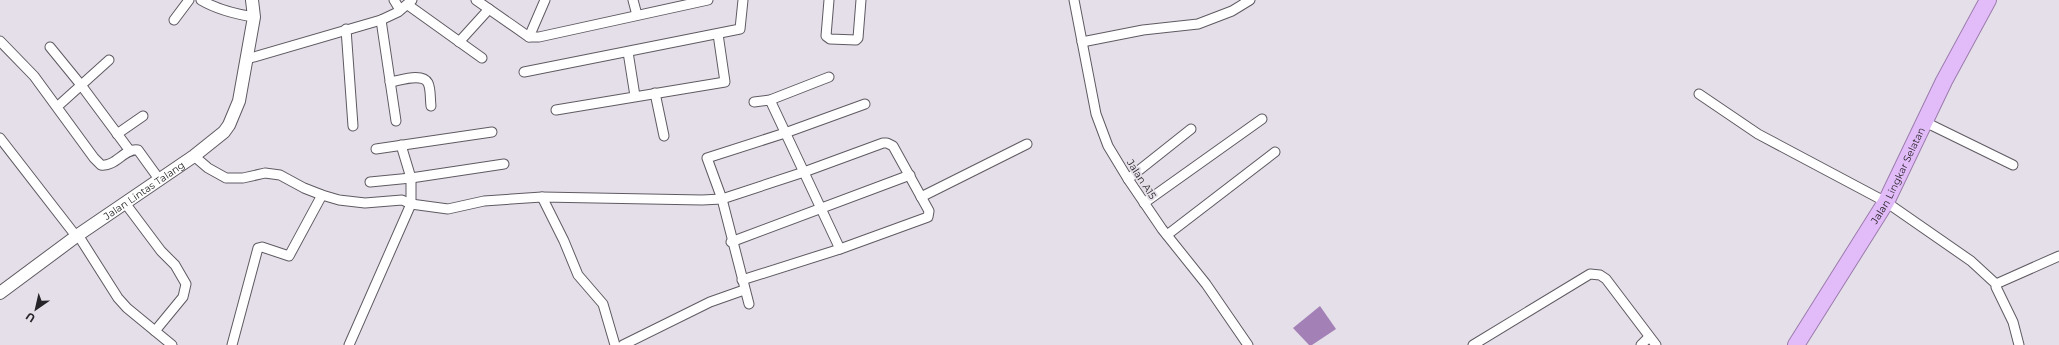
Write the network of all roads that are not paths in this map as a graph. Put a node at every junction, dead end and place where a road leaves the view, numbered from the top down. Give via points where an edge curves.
1 (190, 0) edge
2 (201, 0) edge
3 (252, 0) edge
4 (394, 0) edge
5 (476, 0) edge
6 (545, 0) edge
7 (633, 0) edge
8 (708, 0) edge
9 (743, 0) edge
10 (829, 0) edge
11 (861, 0) edge
12 (1074, 0) edge
13 (1250, 0) edge
14 (1988, 0) edge
15 (407, 5) edge
16 (489, 9) junction
17 (637, 15) junction
18 (254, 17) junction
19 (174, 20) dead end
20 (381, 20) junction
21 (346, 29) junction
22 (718, 34) junction
23 (529, 37) junction
24 (0, 41) edge
25 (459, 42) junction
26 (1082, 42) junction
27 (50, 47) dead end
28 (628, 52) junction
29 (482, 58) dead end
30 (247, 59) junction
31 (109, 60) dead end
32 (524, 72) dead end
33 (830, 77) dead end
34 (390, 82) junction
35 (81, 84) junction
36 (655, 93) junction
37 (1699, 94) dead end
38 (635, 96) junction
39 (770, 100) junction
40 (754, 102) dead end
41 (865, 104) dead end
42 (58, 106) junction
43 (431, 106) dead end
44 (556, 110) dead end
45 (144, 116) dead end
46 (1262, 119) dead end
47 (396, 121) dead end
48 (1925, 122) junction
49 (354, 126) dead end
50 (1191, 129) dead end
51 (492, 132) dead end
52 (785, 133) junction
53 (117, 134) junction
54 (664, 136) dead end
55 (0, 138) edge
56 (1027, 144) dead end
57 (401, 145) junction
58 (376, 149) dead end
59 (130, 151) junction
60 (1275, 152) dead end
61 (194, 156) junction
62 (504, 164) dead end
63 (2013, 165) dead end
64 (804, 172) junction
65 (910, 176) junction
66 (412, 178) junction
67 (1128, 179) junction
68 (160, 180) junction
69 (370, 182) dead end
70 (322, 195) junction
71 (542, 197) junction
72 (921, 197) junction
73 (722, 199) junction
74 (1886, 202) junction
75 (125, 203) junction
76 (1144, 203) junction
77 (411, 204) junction
78 (822, 209) junction
79 (77, 235) junction
80 (1167, 235) junction
81 (731, 242) junction
82 (840, 249) junction
83 (2059, 256) edge
84 (742, 280) junction
85 (1996, 284) junction
86 (744, 290) junction
87 (0, 292) edge
88 (748, 304) dead end
89 (155, 331) junction
90 (1649, 337) junction
91 (172, 345) edge
92 (232, 345) edge
93 (348, 345) edge
94 (615, 345) edge
95 (623, 345) edge
96 (1248, 345) edge
97 (1473, 345) edge
98 (1641, 345) edge
99 (1656, 345) edge
100 (1796, 345) edge
101 (2019, 345) edge

1 - 19 street
2 - 18 street via 233,14
3 - 18 street, Jalan Lintas Talang
4 - 15 street
5 - 16 street
6 - 23 street
7 - 17 street
8 - 17 street
9 - 22 street via 740,29
10 - 11 street via 826,36 830,39 856,40
12 - 26 street, Jalan A15
13 - 26 street via 1232,11 1198,24 1143,30
14 - 48 highway, Jalan Lingkar Selatan
15 - 20 street
15 - 25 street
16 - 23 street
16 - 25 street
17 - 23 street
18 - 30 street, Jalan Lintas Talang
20 - 21 street
20 - 34 street
21 - 30 street via 310,42
21 - 49 street
22 - 28 street
22 - 36 street via 725,82
24 - 42 street via 34,76
25 - 29 street
26 - 67 street, Jalan A15 via 1096,114 1108,146
27 - 35 street
28 - 32 street
28 - 38 street
30 - 61 street, Jalan Lintas Talang via 239,101 229,125
31 - 35 street
33 - 39 street
34 - 43 street via 424,79 428,83
34 - 47 street
35 - 42 street
35 - 53 street
36 - 38 street
36 - 54 street
37 - 74 street via 1758,134
38 - 44 street
39 - 40 street
39 - 52 street
41 - 52 street
42 - 59 street via 101,165 111,165
45 - 53 street
46 - 76 street
48 - 63 street
48 - 74 highway, Jalan Lingkar Selatan
50 - 67 street
51 - 57 street
52 - 64 street
52 - 73 street via 708,156 707,161
53 - 59 street
55 - 79 street
56 - 72 street
57 - 58 street
57 - 66 street
59 - 68 street via 141,152
60 - 80 street
61 - 68 street, Jalan Lintas Talang
61 - 70 street via 226,178 273,174 290,179
62 - 66 street
64 - 65 street via 887,143 893,146
64 - 73 street
64 - 78 street
65 - 72 street
65 - 78 street
66 - 69 street
66 - 77 street
67 - 76 street, Jalan A15
68 - 75 street, Jalan Lintas Talang
70 - 77 street via 364,203 402,200
70 - 92 street via 289,256 258,248
71 - 73 street
71 - 77 street via 484,201 448,209
71 - 94 street via 578,275 603,304
72 - 82 street via 930,211 928,217
73 - 81 street
74 - 85 street via 1971,261
74 - 100 highway, Jalan Lingkar Selatan
75 - 79 street, Jalan Lintas Talang
75 - 89 street via 161,251 175,265 186,284 183,297
76 - 80 street, Jalan A15
77 - 93 street
78 - 81 street
78 - 82 street
79 - 87 street, Jalan Lintas Talang
79 - 89 street via 118,298
80 - 96 street, Jalan A15 via 1206,284
81 - 84 street
82 - 84 street
83 - 85 street
84 - 86 street
85 - 101 street via 2013,322
86 - 88 street
86 - 95 street via 710,302
89 - 91 street
90 - 97 street via 1606,279 1600,275 1590,274
90 - 98 street
90 - 99 street

